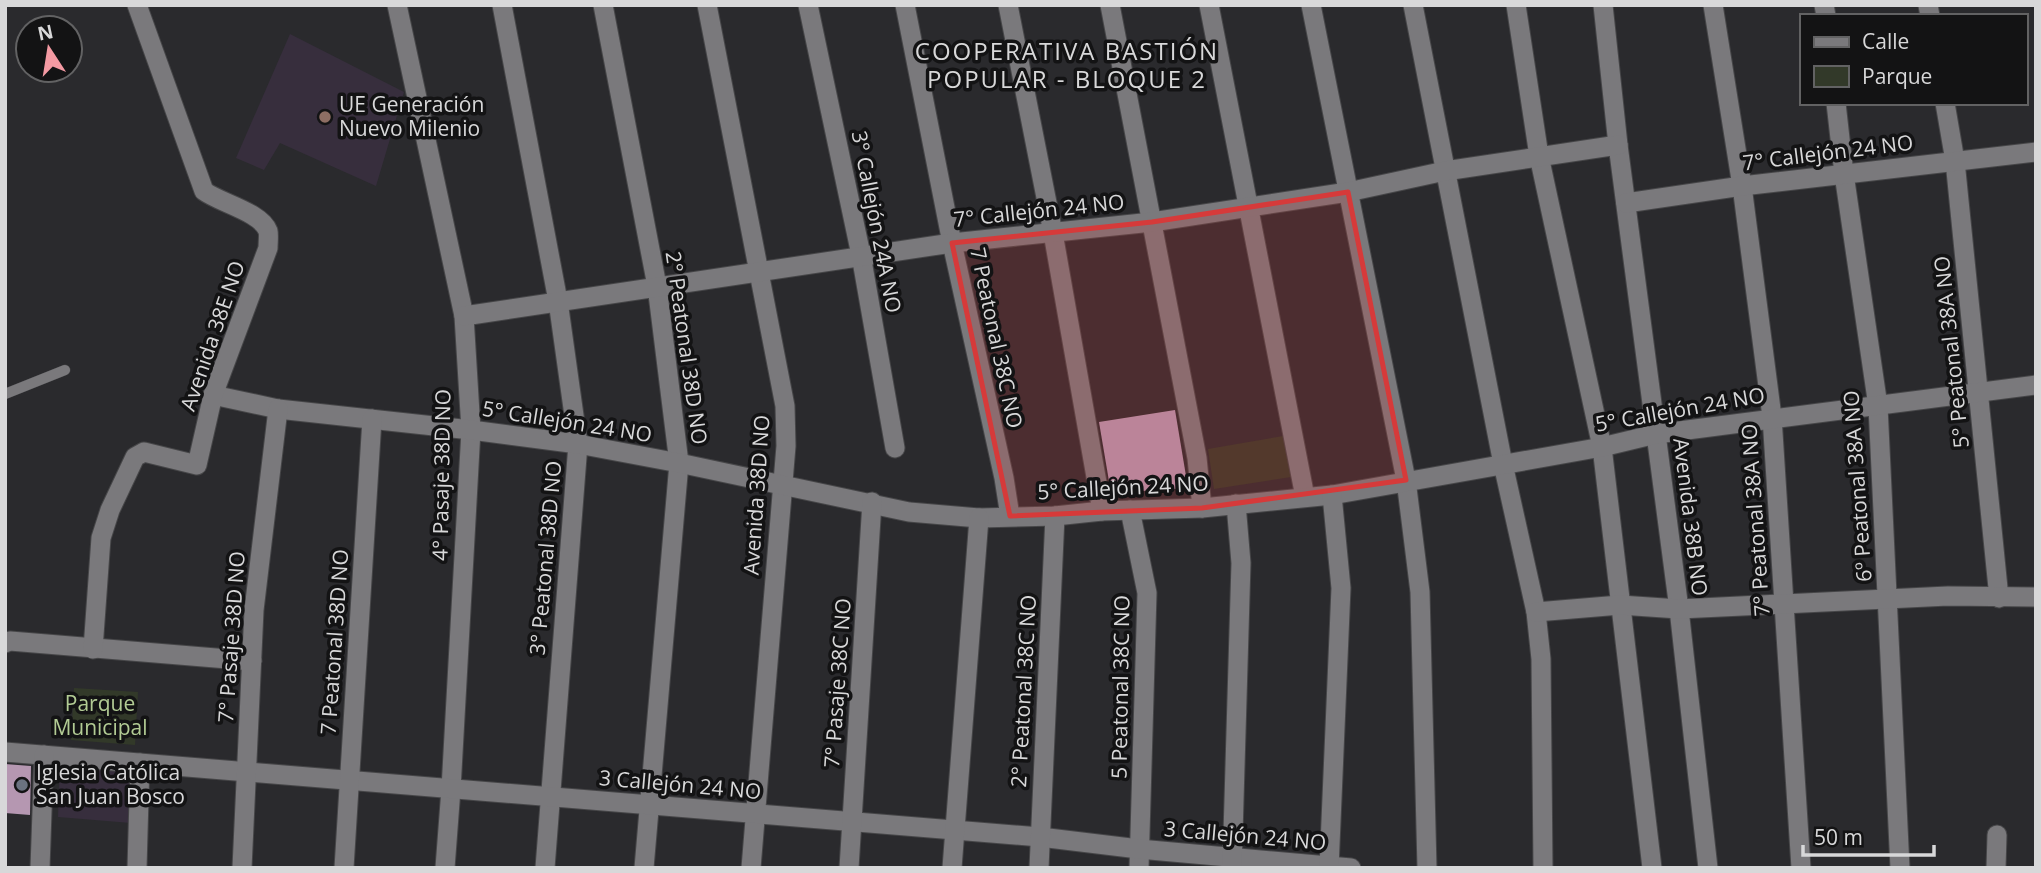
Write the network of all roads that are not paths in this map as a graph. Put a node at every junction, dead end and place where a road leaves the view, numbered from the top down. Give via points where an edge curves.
1 (137, 5) edge
2 (397, 5) edge
3 (502, 5) edge
4 (603, 5) edge
5 (707, 5) edge
6 (808, 5) edge
7 (905, 5) edge
8 (1008, 5) edge
9 (1110, 5) edge
10 (1209, 5) edge
11 (1311, 5) edge
12 (1413, 5) edge
13 (1516, 5) edge
14 (1603, 5) edge
15 (1713, 5) edge
16 (1836, 105) edge
17 (1945, 105) edge
18 (1618, 145) junction
19 (2036, 152) edge
20 (1539, 156) junction
21 (1955, 161) junction
22 (1445, 171) junction
23 (1844, 174) junction
24 (1742, 186) junction
25 (1348, 192) junction
26 (1626, 203) junction
27 (1250, 206) junction
28 (1152, 222) junction
29 (1053, 233) junction
30 (952, 243) junction
31 (860, 255) junction
32 (759, 272) junction
33 (657, 286) junction
34 (558, 301) junction
35 (464, 316) junction
36 (65, 370) dead end
37 (2036, 385) edge
38 (1980, 392) junction
39 (5, 394) edge
40 (213, 395) junction
41 (1878, 406) junction
42 (278, 409) junction
43 (1772, 417) junction
44 (372, 419) junction
45 (471, 430) junction
46 (1656, 434) junction
47 (578, 444) junction
48 (1602, 447) junction
49 (895, 448) dead end
50 (679, 463) junction
51 (1503, 464) junction
52 (1406, 480) junction
53 (782, 485) junction
54 (1332, 495) junction
55 (1305, 498) junction
56 (872, 502) junction
57 (1236, 504) junction
58 (1202, 508) junction
59 (1130, 510) junction
60 (1102, 511) junction
61 (1010, 516) junction
62 (1055, 516) junction
63 (979, 518) junction
64 (2036, 597) edge
65 (1999, 598) junction
66 (1889, 600) junction
67 (1784, 604) junction
68 (1620, 605) junction
69 (1679, 609) junction
70 (1536, 612) junction
71 (5, 643) edge
72 (93, 649) junction
73 (251, 661) junction
74 (5, 752) edge
75 (44, 755) junction
76 (140, 763) junction
77 (246, 772) junction
78 (349, 780) junction
79 (451, 789) junction
80 (550, 797) junction
81 (648, 805) junction
82 (755, 813) junction
83 (852, 822) junction
84 (954, 830) junction
85 (1997, 835) dead end
86 (1040, 837) junction
87 (1139, 858) edge
88 (1232, 863) edge
89 (1329, 867) edge
90 (40, 868) edge
91 (137, 868) edge
92 (242, 868) edge
93 (344, 868) edge
94 (445, 868) edge
95 (545, 868) edge
96 (644, 868) edge
97 (751, 868) edge
98 (849, 868) edge
99 (952, 868) edge
100 (1039, 868) edge
101 (1351, 868) edge
102 (1427, 868) edge
103 (1543, 868) edge
104 (1652, 868) edge
105 (1708, 868) edge
106 (1801, 868) edge
107 (1900, 868) edge
108 (1996, 868) edge

1 - 40 street, Avenida 38E NO via 204,191 258,218 268,231 268,248
2 - 35 street, 4° Pasaje 38D NO
3 - 34 street, 3° Peatonal 38D NO
4 - 33 street, 2° Peatonal 38D NO
5 - 32 street, Avenida 38D NO
6 - 31 street, 3° Callejón 24A NO
7 - 30 street, 7 Peatonal 38C NO
8 - 29 street
9 - 28 street
10 - 27 street
11 - 25 street
12 - 22 street
13 - 20 street
14 - 18 street, Avenida 38B NO
15 - 24 street, 7° Peatonal 38A NO
16 - 23 street, 6º Peatonal 38A NO
17 - 21 street, 5° Peatonal 38A NO
18 - 20 street, 7° Callejón 24 NO
18 - 26 street, Avenida 38B NO
19 - 21 street, 7° Callejón 24 NO
20 - 22 street, 7° Callejón 24 NO
20 - 48 street
21 - 23 street, 7° Callejón 24 NO
21 - 38 street, 5° Peatonal 38A NO
22 - 25 street, 7° Callejón 24 NO
22 - 51 street
23 - 24 street, 7° Callejón 24 NO
23 - 41 street, 6º Peatonal 38A NO
24 - 26 street, 7° Callejón 24 NO
24 - 43 street, 7° Peatonal 38A NO
25 - 27 street, 7° Callejón 24 NO
25 - 52 street
26 - 46 street, Avenida 38B NO
27 - 28 street, 7° Callejón 24 NO
27 - 55 street
28 - 29 street, 7° Callejón 24 NO
28 - 58 street via 1197,458
29 - 30 street, 7° Callejón 24 NO
29 - 60 street
30 - 31 street, 7° Callejón 24 NO
30 - 61 street, 7 Peatonal 38C NO
31 - 32 street, 7° Callejón 24 NO
31 - 49 street, 3° Callejón 24A NO
32 - 33 street, 7° Callejón 24 NO
32 - 53 street, Avenida 38D NO via 785,406
33 - 34 street, 7° Callejón 24 NO
33 - 50 street, 2° Peatonal 38D NO
34 - 35 street, 7° Callejón 24 NO
34 - 47 street, 3° Peatonal 38D NO
35 - 45 street, 4° Pasaje 38D NO
36 - 39 lane
37 - 38 street, 5° Callejón 24 NO
38 - 41 street, 5° Callejón 24 NO
38 - 65 street, 5° Peatonal 38A NO
40 - 42 street, 5° Callejón 24 NO
40 - 72 street, Avenida 38E NO via 197,465 144,452 135,457 101,538
41 - 43 street, 5° Callejón 24 NO
41 - 66 street, 6º Peatonal 38A NO
42 - 44 street, 5° Callejón 24 NO
42 - 73 street, 7° Pasaje 38D NO
43 - 46 street, 5° Callejón 24 NO
43 - 67 street, 7° Peatonal 38A NO
44 - 45 street, 5° Callejón 24 NO
44 - 78 street, 7 Peatonal 38D NO
45 - 47 street, 5° Callejón 24 NO
45 - 79 street, 4° Pasaje 38D NO
46 - 48 street, 5° Callejón 24 NO
46 - 69 street, Avenida 38B NO
47 - 50 street, 5° Callejón 24 NO
47 - 80 street, 3° Peatonal 38D NO
48 - 51 street, 5° Callejón 24 NO
48 - 68 street
50 - 53 street, 5° Callejón 24 NO
50 - 81 street, 2° Peatonal 38D NO
51 - 52 street, 5° Callejón 24 NO
51 - 70 street
52 - 54 street, 5° Callejón 24 NO
52 - 102 street via 1420,592
53 - 56 street, 5° Callejón 24 NO
53 - 82 street, Avenida 38D NO
54 - 55 street, 5° Callejón 24 NO
54 - 89 street via 1341,588
55 - 57 street, 5° Callejón 24 NO
56 - 63 street, 5° Callejón 24 NO via 909,512
56 - 83 street, 7° Pasaje 38C NO
57 - 58 street, 5° Callejón 24 NO
57 - 88 street via 1241,564
58 - 59 street, 5° Callejón 24 NO
59 - 60 street, 5° Callejón 24 NO
59 - 87 street, 5 Peatonal 38C NO via 1147,593
60 - 62 street, 5° Callejón 24 NO
61 - 62 street, 5° Callejón 24 NO
61 - 63 street, 5° Callejón 24 NO
62 - 86 street, 2° Peatonal 38C NO
63 - 84 street
64 - 65 street
65 - 66 street
66 - 67 street
66 - 107 street, 6º Peatonal 38A NO
67 - 69 street
67 - 106 street, 7° Peatonal 38A NO
68 - 69 street
68 - 70 street
68 - 104 street
69 - 105 street, Avenida 38B NO
70 - 103 street via 1541,659
71 - 72 street
72 - 73 street
73 - 77 street, 7° Pasaje 38D NO
74 - 75 street, 3 Callejón 24 NO
75 - 76 street, 3 Callejón 24 NO
75 - 90 street
76 - 77 street, 3 Callejón 24 NO
76 - 91 street
77 - 78 street, 3 Callejón 24 NO
77 - 92 street, 7° Pasaje 38D NO
78 - 79 street, 3 Callejón 24 NO
78 - 93 street, 7 Peatonal 38D NO
79 - 80 street, 3 Callejón 24 NO
79 - 94 street, 4° Pasaje 38D NO
80 - 81 street, 3 Callejón 24 NO
80 - 95 street, 3° Peatonal 38D NO
81 - 82 street, 3 Callejón 24 NO
81 - 96 street, 2° Peatonal 38D NO
82 - 83 street, 3 Callejón 24 NO
82 - 97 street, Avenida 38D NO
83 - 84 street, 3 Callejón 24 NO
83 - 98 street, 7° Pasaje 38C NO
84 - 86 street, 3 Callejón 24 NO
84 - 99 street
85 - 108 street
86 - 87 street, 3 Callejón 24 NO
86 - 100 street, 2° Peatonal 38C NO
87 - 88 street, 3 Callejón 24 NO
88 - 89 street, 3 Callejón 24 NO
89 - 101 street, 3 Callejón 24 NO

